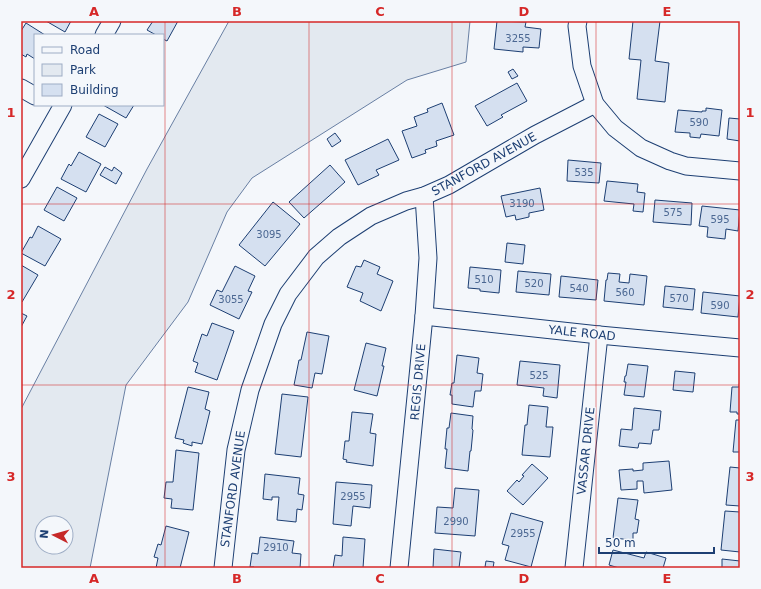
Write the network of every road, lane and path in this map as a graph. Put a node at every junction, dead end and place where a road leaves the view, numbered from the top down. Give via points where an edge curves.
1 (112, 21) edge
2 (578, 21) edge
3 (105, 34) edge
4 (21, 88) edge
5 (34, 95) edge
6 (595, 104) junction
7 (58, 107) edge
8 (740, 171) edge
9 (21, 179) edge
10 (424, 196) junction
11 (424, 316) junction
12 (599, 335) junction
13 (740, 348) edge
14 (223, 568) edge
15 (399, 568) edge
16 (574, 568) edge

1 - 3 street
2 - 6 street via 582,66
4 - 5 street
6 - 8 street via 615,128 641,148 670,162
6 - 10 street, STANFORD AVENUE via 535,135 449,185
7 - 9 street
10 - 11 street, REGIS DRIVE via 428,258
10 - 14 street, STANFORD AVENUE via 371,216 339,237 316,257 288,294 273,324 250,390 236,450
11 - 12 street, YALE ROAD
11 - 15 street, REGIS DRIVE
12 - 13 street, YALE ROAD
12 - 16 street, VASSAR DRIVE

